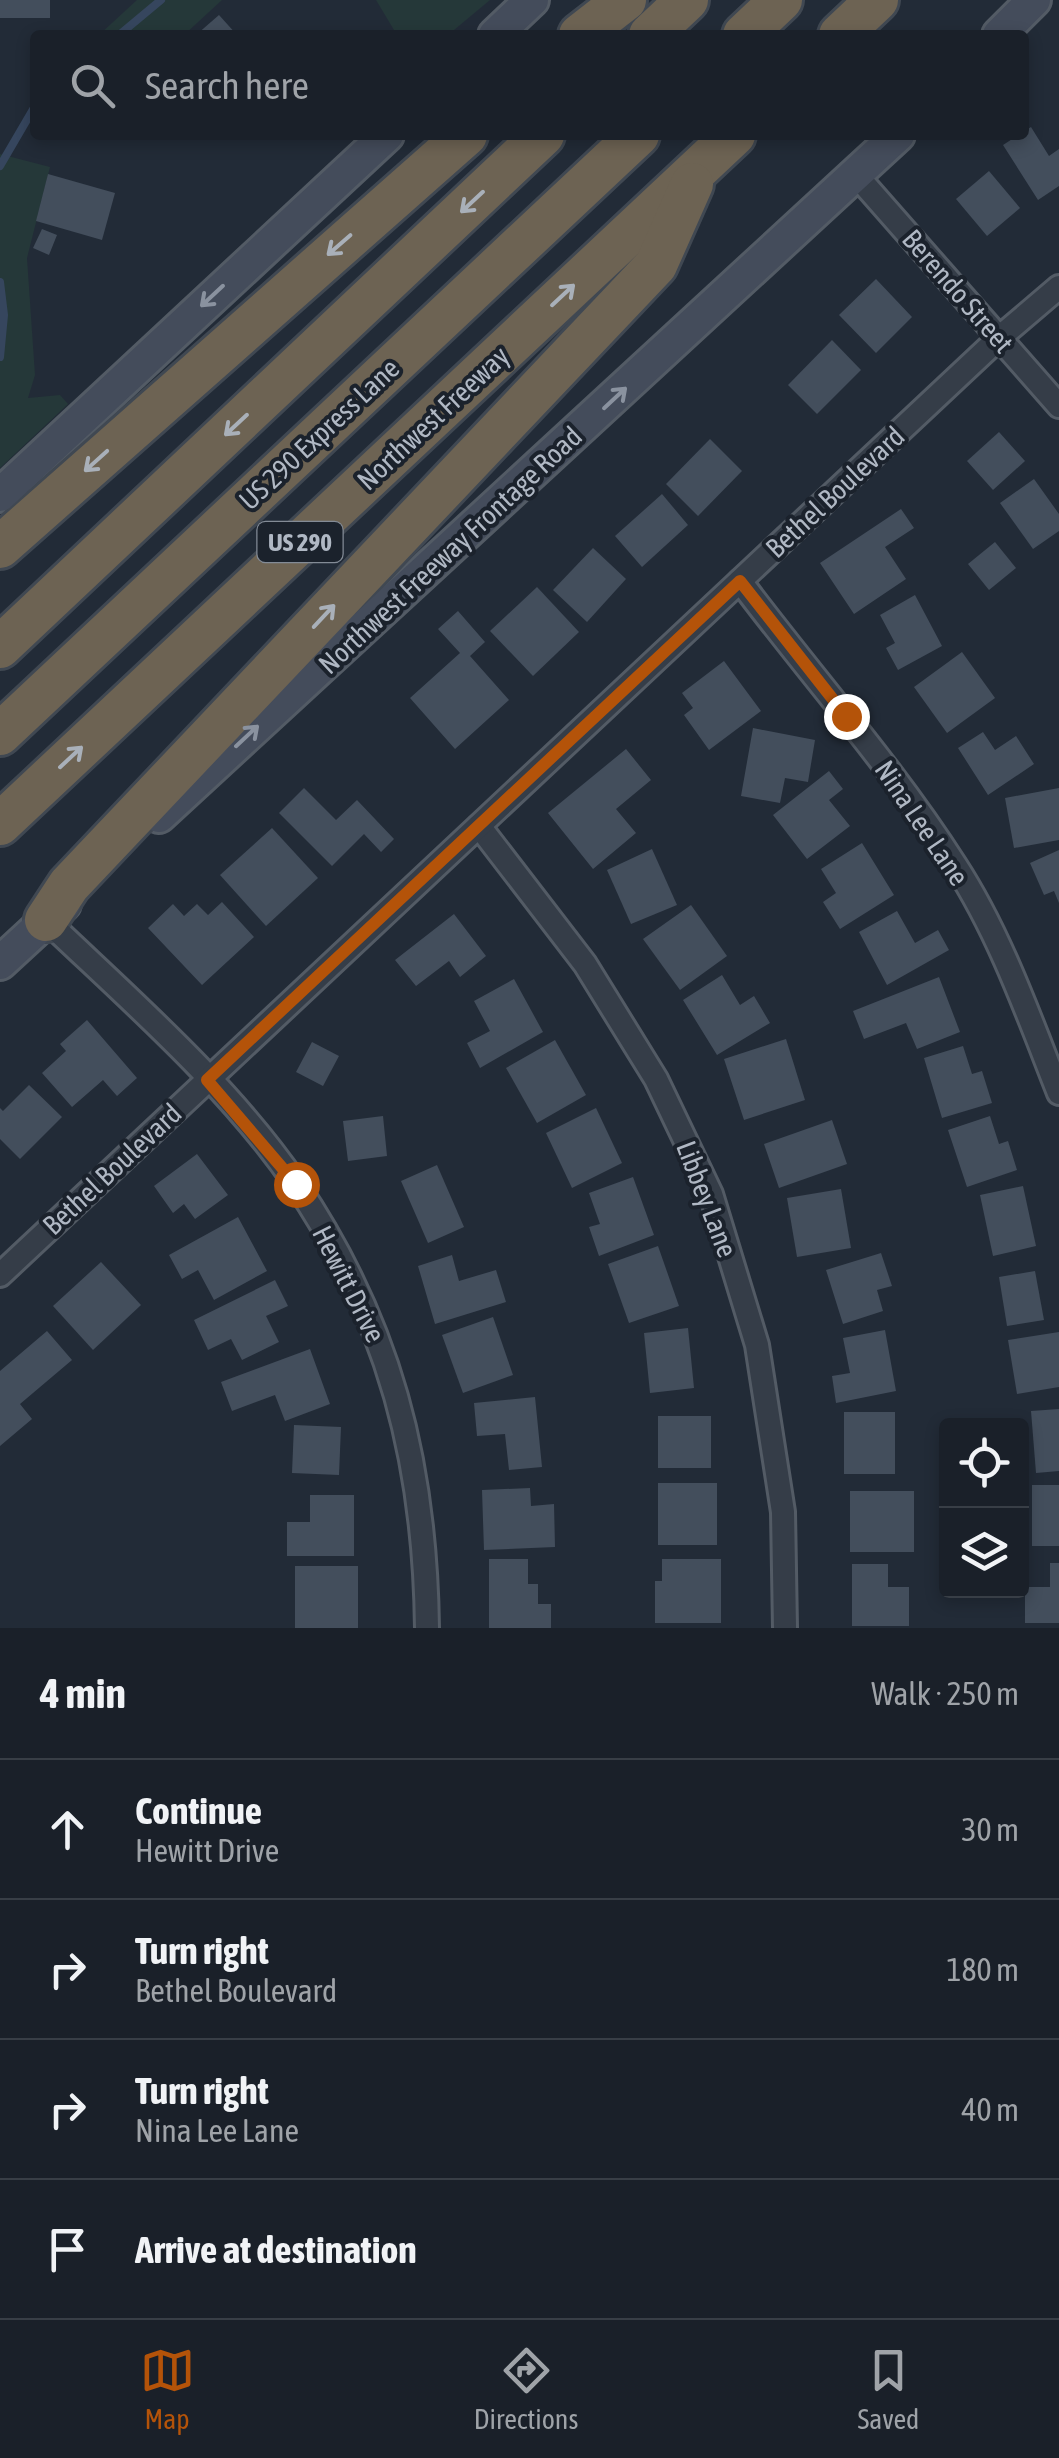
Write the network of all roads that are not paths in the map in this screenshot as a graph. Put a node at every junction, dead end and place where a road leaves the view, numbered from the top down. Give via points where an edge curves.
1 (532, 0) edge
2 (624, 0) edge
3 (687, 0) edge
4 (782, 0) edge
5 (877, 0) edge
6 (1034, 0) edge
7 (500, 30) edge
8 (586, 30) edge
9 (655, 30) edge
10 (749, 30) edge
11 (845, 30) edge
12 (1004, 30) edge
13 (382, 140) edge
14 (460, 140) edge
15 (539, 140) edge
16 (633, 140) edge
17 (729, 140) edge
18 (893, 140) edge
19 (700, 167) junction
20 (857, 176) junction
21 (1059, 287) edge
22 (1000, 338) junction
23 (1059, 406) edge
24 (0, 495) edge
25 (0, 546) edge
26 (740, 581) junction
27 (0, 646) edge
28 (0, 734) edge
29 (0, 824) edge
30 (479, 826) junction
31 (46, 920) junction
32 (0, 963) edge
33 (207, 1080) junction
34 (1059, 1093) edge
35 (0, 1275) edge
36 (427, 1628) edge
37 (784, 1628) edge

1 - 7 main road
2 - 8 highway
3 - 9 highway
4 - 10 highway
5 - 11 highway
6 - 12 main road
13 -> 24 main road
14 -> 25 highway
15 -> 27 highway
16 - 28 highway, US 290 Express Lane
17 - 19 highway, Northwest Freeway / US 290
18 - 20 main road, Northwest Freeway Frontage Road
29 -> 19 highway, Northwest Freeway / US 290
31 -> 19 highway via 69,885 656,265
20 - 22 street, Berendo Street
31 -> 20 main road, Northwest Freeway Frontage Road
21 - 22 street, Bethel Boulevard
22 - 23 street, Berendo Street
22 - 26 street, Bethel Boulevard
26 - 30 street, Bethel Boulevard
26 - 34 street, Nina Lee Lane via 958,868
30 - 33 street, Bethel Boulevard
30 - 37 street, Libbey Lane via 585,964 656,1079 711,1194 757,1346 783,1512
31 - 32 main road, Northwest Freeway Frontage Road
31 - 33 street, Hewitt Drive
33 - 35 street, Bethel Boulevard
33 - 36 street, Hewitt Drive via 296,1184 345,1266 381,1345 412,1452 426,1540

